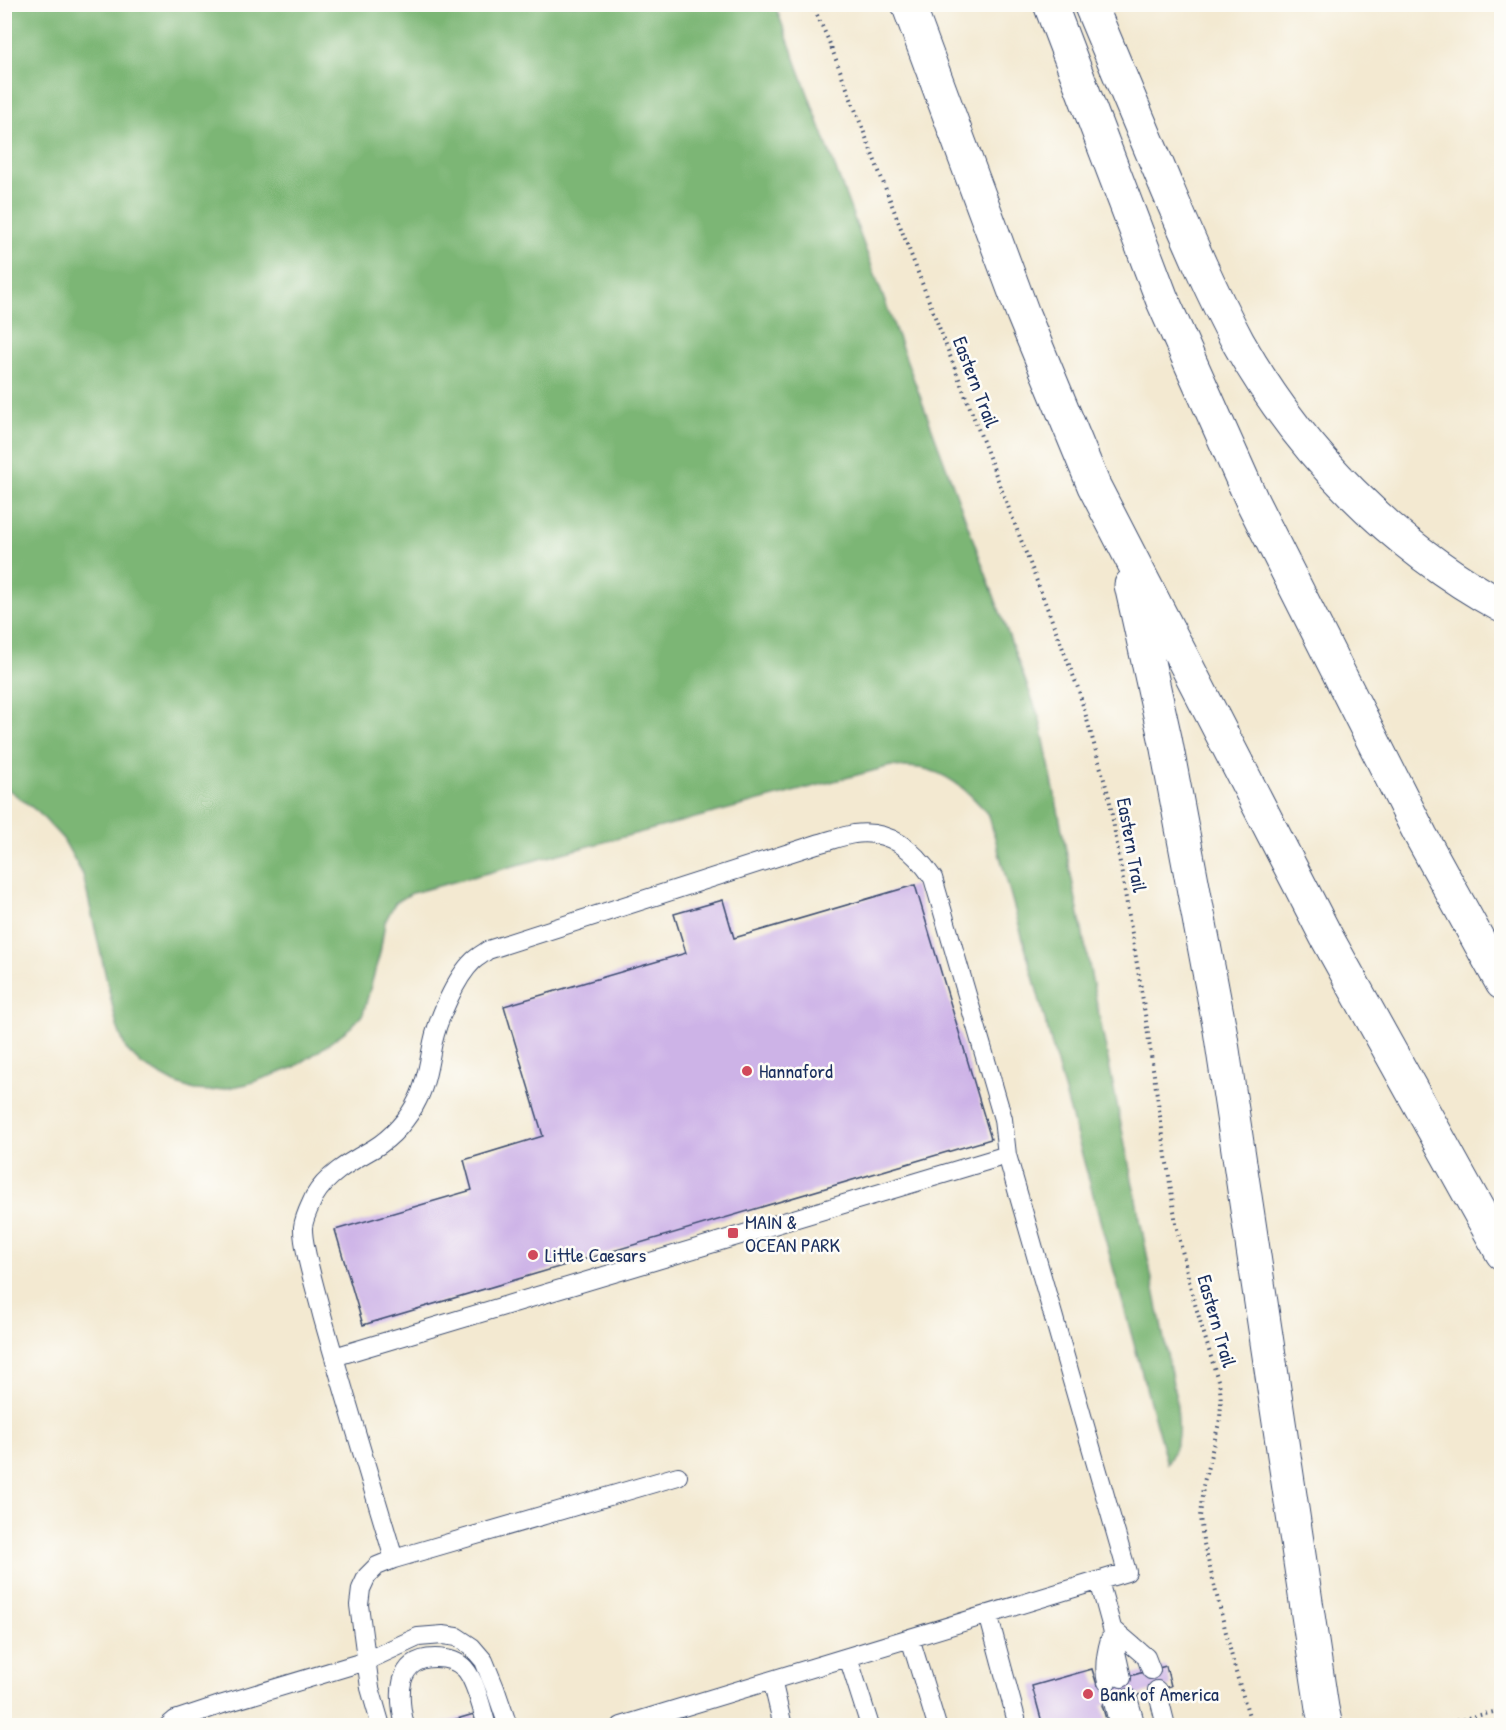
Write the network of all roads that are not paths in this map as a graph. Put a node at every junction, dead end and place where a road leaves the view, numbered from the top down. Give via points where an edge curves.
1 (908, 4) edge
2 (1050, 4) edge
3 (1090, 4) edge
4 (1122, 542) junction
5 (1502, 606) edge
6 (1502, 983) edge
7 (1007, 1155) junction
8 (1502, 1253) edge
9 (334, 1357) junction
10 (678, 1476) dead end
11 (394, 1559) junction
12 (1099, 1581) junction
13 (988, 1614) junction
14 (1112, 1628) junction
15 (910, 1638) junction
16 (848, 1657) junction
17 (366, 1661) junction
18 (1151, 1670) dead end
19 (772, 1680) junction
20 (1115, 1680) dead end
21 (1157, 1690) dead end
22 (1320, 1720) edge
23 (168, 1725) edge
24 (381, 1725) edge
25 (405, 1725) edge
26 (487, 1725) edge
27 (508, 1725) edge
28 (621, 1725) edge
29 (783, 1725) edge
30 (870, 1725) edge
31 (937, 1725) edge
32 (1017, 1725) edge
33 (1119, 1725) edge
34 (1136, 1725) edge
35 (1166, 1725) edge

1 - 4 highway via 1023,315 1094,486
2 - 6 highway via 1162,298 1253,503 1420,836
3 - 5 highway via 1199,263 1272,396 1309,445 1376,515 1428,559
4 - 8 highway via 1326,936
4 - 22 highway via 1165,738 1220,1030
7 - 9 lane
7 - 9 lane via 1003,1119 933,878 920,859 892,839 856,834 817,844 488,950 472,962 446,1007 418,1099 394,1133 329,1179 308,1209 303,1227 306,1247
7 - 12 lane via 1127,1572
9 - 11 lane
10 - 11 lane
11 - 17 lane via 376,1566 361,1589 359,1605
12 - 13 lane
12 - 14 lane
13 - 15 lane
13 - 32 lane
14 - 18 lane via 1146,1657
14 - 20 lane
15 - 16 lane
15 - 31 lane
16 - 19 lane
16 - 30 lane
17 - 23 lane via 223,1704
17 - 24 lane
17 - 27 lane via 418,1637 457,1637 484,1661
19 - 28 lane
19 - 29 lane
21 - 35 lane
25 - 26 lane via 401,1683 413,1665 432,1658 456,1662 465,1669
33 - 34 lane via 1120,1700

